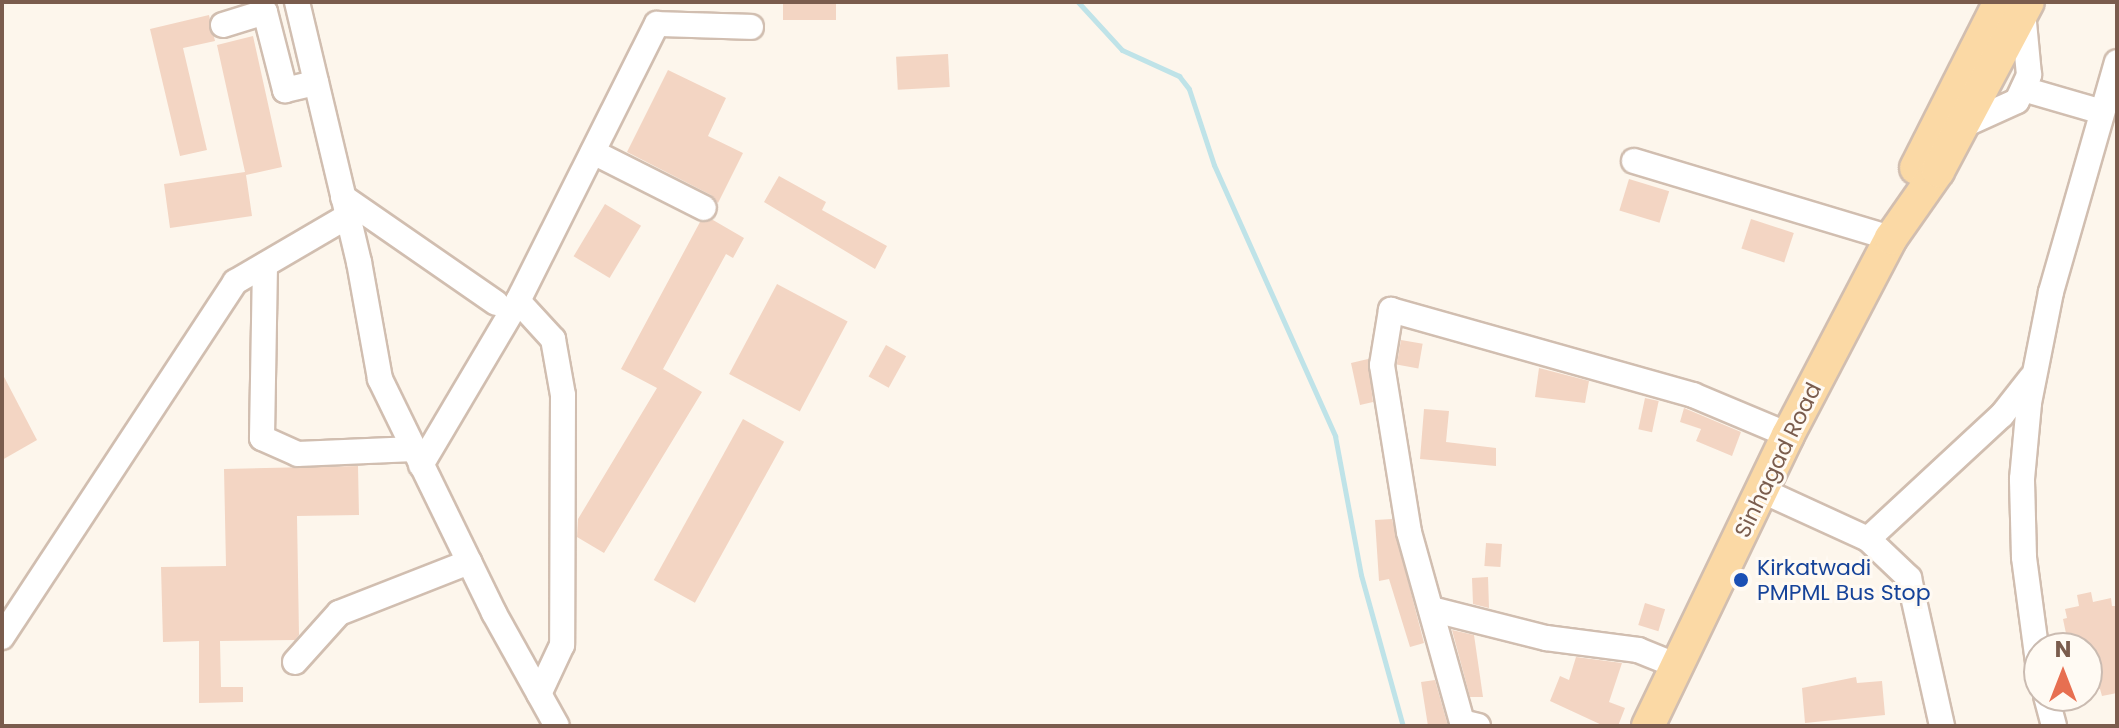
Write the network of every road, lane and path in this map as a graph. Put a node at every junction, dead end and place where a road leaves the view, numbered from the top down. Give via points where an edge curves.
1 (297, 2) edge
2 (2017, 5) edge
3 (223, 25) dead end
4 (751, 27) dead end
5 (2117, 62) edge
6 (316, 83) junction
7 (2023, 89) junction
8 (2099, 111) junction
9 (1962, 126) junction
10 (593, 152) junction
11 (1634, 161) dead end
12 (346, 206) junction
13 (704, 208) dead end
14 (1891, 238) junction
15 (265, 265) junction
16 (507, 302) junction
17 (2035, 373) junction
18 (2002, 415) junction
19 (2026, 431) junction
20 (1788, 435) junction
21 (418, 457) junction
22 (1763, 491) junction
23 (1868, 539) junction
24 (469, 562) junction
25 (1431, 609) junction
26 (2034, 632) edge
27 (2, 637) edge
28 (295, 662) dead end
29 (1680, 667) junction
30 (539, 694) junction
31 (1467, 724) edge
32 (557, 726) edge
33 (1648, 726) edge
34 (1942, 726) edge

1 - 6 street
2 - 7 street via 2029,75
2 - 9 main road, Sinhagad Road
2 - 14 main road, Sinhagad Road via 1918,163
3 - 6 street via 265,12 285,90
4 - 10 street via 657,24
5 - 8 street
6 - 12 street
7 - 8 street
7 - 9 street via 2017,101
8 - 17 street
9 - 14 main road, Sinhagad Road
10 - 13 street
10 - 16 street
11 - 14 street
12 - 15 street
12 - 16 street
12 - 21 street via 380,379
14 - 20 main road, Sinhagad Road
15 - 21 street via 262,438 298,454
15 - 27 street via 235,282
16 - 21 street
16 - 30 street via 553,339 563,395 562,645
17 - 18 street
17 - 19 street
18 - 19 street
18 - 23 street
19 - 26 street via 2024,557
20 - 22 main road, Sinhagad Road
20 - 25 street via 1693,395 1391,310 1382,365 1409,532
21 - 24 street
22 - 23 street
22 - 29 main road, Sinhagad Road
23 - 34 street via 1909,578
24 - 28 street via 339,613
24 - 30 street
25 - 29 street via 1546,638 1638,650
25 - 31 street
29 - 33 main road, Sinhagad Road
30 - 32 street

